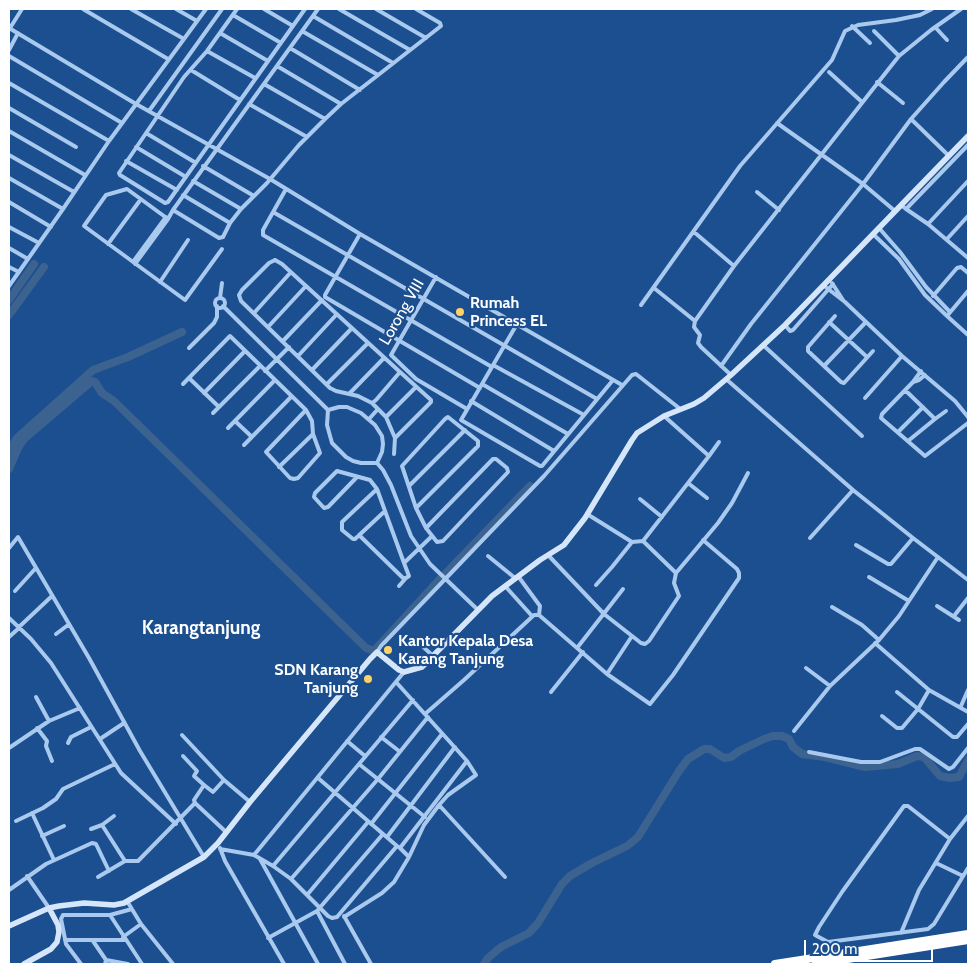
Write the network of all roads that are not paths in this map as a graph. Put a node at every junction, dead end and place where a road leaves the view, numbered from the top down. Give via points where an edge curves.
1 (22, 9) edge
2 (83, 9) edge
3 (131, 9) edge
4 (176, 9) edge
5 (206, 9) edge
6 (222, 9) edge
7 (237, 9) edge
8 (264, 9) edge
9 (304, 9) edge
10 (318, 9) edge
11 (339, 9) edge
12 (376, 9) edge
13 (416, 9) edge
14 (932, 9) edge
15 (962, 9) edge
16 (233, 15) junction
17 (313, 16) junction
18 (197, 21) junction
19 (294, 25) junction
20 (852, 26) junction
21 (935, 27) junction
22 (9, 28) edge
23 (303, 29) junction
24 (874, 31) dead end
25 (18, 33) junction
26 (220, 33) junction
27 (426, 38) junction
28 (184, 39) junction
29 (947, 40) dead end
30 (280, 43) junction
31 (870, 43) dead end
32 (290, 48) junction
33 (9, 50) edge
34 (410, 50) junction
35 (207, 51) junction
36 (9, 56) edge
37 (899, 56) junction
38 (968, 57) edge
39 (168, 60) junction
40 (268, 61) junction
41 (393, 64) junction
42 (277, 66) junction
43 (191, 70) junction
44 (829, 72) dead end
45 (378, 75) junction
46 (255, 78) junction
47 (877, 82) junction
48 (9, 83) edge
49 (264, 84) junction
50 (360, 90) junction
51 (240, 100) junction
52 (862, 102) junction
53 (903, 103) dead end
54 (250, 104) junction
55 (341, 104) junction
56 (139, 105) junction
57 (9, 108) edge
58 (148, 111) junction
59 (157, 116) junction
60 (325, 119) junction
61 (911, 120) junction
62 (122, 123) junction
63 (776, 123) junction
64 (9, 131) edge
65 (146, 133) junction
66 (306, 137) junction
67 (109, 141) junction
68 (965, 143) edge
69 (209, 144) junction
70 (76, 147) dead end
71 (136, 147) junction
72 (216, 148) junction
73 (968, 152) edge
74 (9, 155) edge
75 (822, 155) junction
76 (949, 156) junction
77 (126, 161) junction
78 (196, 163) junction
79 (203, 166) junction
80 (85, 175) junction
81 (186, 177) junction
82 (9, 178) edge
83 (271, 180) junction
84 (193, 181) junction
85 (968, 181) edge
86 (863, 184) junction
87 (285, 189) junction
88 (177, 190) junction
89 (74, 192) junction
90 (757, 192) dead end
91 (183, 195) junction
92 (254, 196) junction
93 (141, 199) junction
94 (9, 202) edge
95 (903, 207) junction
96 (241, 209) junction
97 (63, 210) junction
98 (779, 210) junction
99 (172, 211) junction
100 (895, 211) junction
101 (273, 212) junction
102 (968, 216) edge
103 (167, 218) junction
104 (230, 223) junction
105 (928, 224) junction
106 (9, 226) edge
107 (51, 226) junction
108 (878, 228) junction
109 (694, 232) junction
110 (360, 234) junction
111 (873, 234) junction
112 (188, 240) dead end
113 (947, 240) junction
114 (39, 244) junction
115 (108, 244) junction
116 (9, 248) edge
117 (222, 248) dead end
118 (967, 254) edge
119 (348, 255) junction
120 (28, 259) junction
121 (134, 263) junction
122 (734, 266) junction
123 (9, 267) edge
124 (18, 272) junction
125 (291, 272) junction
126 (968, 274) edge
127 (336, 276) junction
128 (436, 277) junction
129 (160, 282) junction
130 (222, 282) dead end
131 (831, 282) junction
132 (9, 286) edge
133 (306, 286) junction
134 (826, 287) junction
135 (654, 288) junction
136 (968, 291) edge
137 (220, 298) junction
138 (932, 298) junction
139 (423, 299) junction
140 (322, 300) junction
141 (844, 302) junction
142 (641, 304) dead end
143 (217, 306) junction
144 (223, 306) junction
145 (254, 313) junction
146 (337, 314) junction
147 (948, 314) junction
148 (835, 316) dead end
149 (410, 320) junction
150 (695, 321) junction
151 (829, 322) junction
152 (865, 323) junction
153 (517, 324) junction
154 (268, 327) junction
155 (352, 328) junction
156 (967, 332) edge
157 (848, 340) junction
158 (283, 341) junction
159 (398, 341) junction
160 (368, 343) junction
161 (763, 345) junction
162 (504, 346) junction
163 (289, 347) junction
164 (189, 348) dead end
165 (245, 351) junction
166 (873, 351) dead end
167 (298, 356) junction
168 (902, 356) junction
169 (384, 358) junction
170 (867, 358) junction
171 (277, 359) junction
172 (260, 366) junction
173 (492, 366) junction
174 (721, 366) junction
175 (824, 366) junction
176 (312, 370) junction
177 (265, 371) junction
178 (921, 371) junction
179 (400, 372) junction
180 (925, 375) junction
181 (729, 377) junction
182 (189, 378) junction
183 (275, 380) junction
184 (913, 382) junction
185 (618, 383) junction
186 (182, 384) dead end
187 (327, 384) junction
188 (481, 386) junction
189 (416, 387) junction
190 (905, 390) junction
191 (204, 393) junction
192 (350, 394) junction
193 (291, 397) junction
194 (865, 398) dead end
195 (597, 399) junction
196 (471, 401) junction
197 (372, 403) junction
198 (219, 407) junction
199 (923, 407) junction
200 (467, 408) junction
201 (679, 408) junction
202 (378, 409) junction
203 (306, 410) junction
204 (328, 410) junction
205 (946, 411) dead end
206 (214, 413) dead end
207 (584, 416) junction
208 (664, 416) junction
209 (386, 417) junction
210 (968, 417) edge
211 (369, 419) junction
212 (935, 419) junction
213 (235, 421) junction
214 (968, 423) edge
215 (228, 428) dead end
216 (464, 430) junction
217 (898, 432) junction
218 (313, 434) junction
219 (568, 434) junction
220 (862, 436) dead end
221 (252, 437) junction
222 (396, 438) junction
223 (908, 441) junction
224 (719, 442) dead end
225 (244, 445) dead end
226 (554, 451) junction
227 (394, 454) dead end
228 (709, 456) junction
229 (377, 463) junction
230 (279, 467) junction
231 (748, 473) dead end
232 (357, 477) junction
233 (688, 483) junction
234 (410, 485) junction
235 (377, 489) junction
236 (853, 490) junction
237 (707, 498) dead end
238 (640, 499) dead end
239 (416, 508) junction
240 (385, 510) junction
241 (587, 514) junction
242 (662, 517) junction
243 (426, 528) junction
244 (359, 535) junction
245 (431, 537) junction
246 (810, 538) dead end
247 (912, 538) junction
248 (703, 540) junction
249 (642, 541) junction
250 (632, 542) junction
251 (856, 545) dead end
252 (9, 548) edge
253 (419, 548) junction
254 (548, 555) junction
255 (488, 556) dead end
256 (938, 557) junction
257 (404, 563) junction
258 (35, 569) junction
259 (676, 573) junction
260 (517, 577) junction
261 (869, 577) dead end
262 (406, 578) junction
263 (445, 579) junction
264 (968, 580) edge
265 (596, 585) dead end
266 (399, 586) dead end
267 (505, 586) junction
268 (623, 589) dead end
269 (15, 591) dead end
270 (52, 596) junction
271 (968, 598) edge
272 (909, 601) junction
273 (937, 606) dead end
274 (832, 607) dead end
275 (478, 610) junction
276 (604, 614) junction
277 (539, 615) junction
278 (532, 616) junction
279 (954, 616) junction
280 (9, 618) edge
281 (959, 620) dead end
282 (68, 625) junction
283 (19, 627) junction
284 (56, 634) dead end
285 (632, 636) junction
286 (9, 637) edge
287 (879, 640) junction
288 (417, 641) dead end
289 (875, 643) junction
290 (577, 648) junction
291 (378, 652) junction
292 (583, 652) junction
293 (433, 656) junction
294 (806, 668) dead end
295 (404, 672) junction
296 (607, 674) junction
297 (396, 682) junction
298 (830, 686) junction
299 (930, 690) junction
300 (968, 690) edge
301 (551, 692) dead end
302 (897, 692) dead end
303 (36, 697) dead end
304 (413, 700) junction
305 (961, 706) junction
306 (80, 708) junction
307 (918, 709) junction
308 (968, 712) edge
309 (426, 715) junction
310 (882, 716) dead end
311 (49, 721) junction
312 (124, 723) junction
313 (968, 724) edge
314 (91, 727) junction
315 (37, 728) junction
316 (794, 731) dead end
317 (182, 734) dead end
318 (442, 734) junction
319 (381, 737) junction
320 (100, 739) junction
321 (347, 742) junction
322 (68, 743) dead end
323 (455, 747) junction
324 (9, 748) edge
325 (968, 748) edge
326 (399, 751) junction
327 (808, 752) dead end
328 (183, 756) dead end
329 (365, 756) junction
330 (467, 761) junction
331 (52, 762) dead end
332 (115, 764) junction
333 (359, 764) junction
334 (318, 778) junction
335 (378, 779) junction
336 (224, 780) junction
337 (204, 786) junction
338 (394, 793) junction
339 (336, 794) junction
340 (250, 802) junction
341 (195, 803) junction
342 (410, 805) junction
343 (439, 805) junction
344 (352, 808) junction
345 (32, 813) junction
346 (114, 816) dead end
347 (968, 816) edge
348 (427, 817) junction
349 (181, 819) junction
350 (16, 821) dead end
351 (369, 823) junction
352 (176, 824) junction
353 (102, 825) junction
354 (64, 826) dead end
355 (91, 829) dead end
356 (226, 832) junction
357 (385, 835) junction
358 (42, 836) junction
359 (950, 839) junction
360 (219, 846) junction
361 (398, 847) junction
362 (254, 855) junction
363 (204, 857) junction
364 (409, 857) junction
365 (260, 859) junction
366 (54, 860) junction
367 (126, 861) junction
368 (937, 864) junction
369 (273, 866) junction
370 (968, 868) edge
371 (109, 871) junction
372 (27, 876) junction
373 (962, 876) junction
374 (98, 877) dead end
375 (504, 878) dead end
376 (291, 879) junction
377 (9, 890) edge
378 (307, 895) junction
379 (127, 901) junction
380 (49, 908) junction
381 (132, 909) junction
382 (318, 909) junction
383 (341, 912) junction
384 (110, 915) junction
385 (344, 917) junction
386 (295, 922) junction
387 (141, 924) junction
388 (9, 926) edge
389 (901, 933) junction
390 (968, 934) edge
391 (124, 938) junction
392 (268, 938) junction
393 (65, 940) junction
394 (968, 940) edge
395 (93, 941) junction
396 (105, 962) edge
397 (24, 964) edge
398 (81, 964) edge
399 (128, 964) edge
400 (142, 964) edge
401 (173, 964) edge
402 (284, 964) edge
403 (318, 964) edge
404 (344, 964) edge
405 (371, 964) edge
406 (775, 964) edge
407 (816, 964) edge

1 - 22 street
2 - 39 street
3 - 28 street
4 - 18 street
5 - 18 street
6 - 58 street
7 - 16 street
8 - 19 street
9 - 19 street
10 - 17 street
11 - 34 street
12 - 27 street
13 - 27 street via 442,24
14 - 20 street via 884,23
15 - 21 street
16 - 26 street
16 - 30 street
17 - 23 street
17 - 41 street
18 - 28 street
19 - 23 street
19 - 30 street
20 - 31 street
20 - 63 street via 844,34 832,60
21 - 29 street
21 - 37 street
22 - 25 street
23 - 32 street
23 - 45 street
24 - 37 street
25 - 33 street
25 - 56 street
26 - 35 street
26 - 40 street
27 - 34 street
28 - 39 street
30 - 40 street
32 - 42 street
32 - 50 street
34 - 41 street
35 - 43 street
35 - 46 street
36 - 62 street
37 - 47 street
38 - 61 street
39 - 56 street
40 - 46 street
41 - 45 street
42 - 49 street
42 - 55 street
43 - 51 street
43 - 59 street
44 - 52 street
45 - 50 street
46 - 51 street
47 - 52 street
47 - 53 street
48 - 67 street
49 - 54 street
49 - 60 street
50 - 55 street
51 - 69 street
52 - 75 street
54 - 66 street
54 - 72 street
55 - 60 street
56 - 58 street
56 - 62 street
57 - 70 street
58 - 59 street
59 - 65 street
59 - 69 street
60 - 66 street
61 - 76 street
61 - 86 street
62 - 67 street
63 - 75 street
63 - 109 street via 740,166
64 - 80 street
65 - 71 street
65 - 78 street
66 - 83 street
67 - 80 street
68 - 73 street
68 - 76 street
68 - 95 street
69 - 72 street
69 - 78 street
71 - 77 street
71 - 81 street
72 - 79 street
72 - 83 street
74 - 89 street
75 - 86 street
75 - 98 street
76 - 95 street
77 - 88 street
77 - 88 street via 120,175 165,203
78 - 81 street
79 - 84 street
79 - 92 street
80 - 89 street
81 - 88 street
82 - 97 street
83 - 87 street
83 - 92 street
84 - 91 street
84 - 96 street
85 - 105 street
86 - 100 street
86 - 174 street
87 - 101 street
87 - 110 street
89 - 97 street
90 - 98 street
91 - 99 street
91 - 104 street
92 - 96 street
93 - 103 street
93 - 115 street
93 - 115 street via 127,190 106,195 84,226
94 - 107 street
95 - 100 street
95 - 105 street
96 - 104 street
97 - 107 street
98 - 122 street
99 - 103 street
99 - 104 street via 220,238
100 - 108 street
101 - 119 street
101 - 127 street via 263,235
102 - 113 street
103 - 121 street
105 - 113 street
106 - 114 street
107 - 114 street
108 - 111 street
108 - 138 street via 900,252
109 - 122 street
109 - 135 street
110 - 119 street
110 - 128 street
111 - 131 street
111 - 138 street
112 - 129 street
113 - 118 street
114 - 120 street
115 - 121 street
116 - 120 street
117 - 129 street via 185,300
119 - 127 street
119 - 139 street
120 - 124 street
121 - 129 street
122 - 150 street
123 - 124 street
124 - 132 street
125 - 133 street
125 - 145 street
125 - 145 street via 272,261 242,290 241,300
126 - 138 street via 961,267 957,268
127 - 149 street
127 - 159 street via 325,297
128 - 139 street, Lorong VIII
128 - 153 street
130 - 137 street
131 - 134 street
131 - 141 street
133 - 140 street
133 - 154 street
134 - 141 street
134 - 161 street
135 - 142 street
135 - 150 street
136 - 147 street
137 - 143 street via 216,300
137 - 144 street via 225,302
138 - 147 street
139 - 149 street, Lorong VIII
139 - 162 street
140 - 146 street
140 - 158 street
141 - 152 street
143 - 144 street
143 - 164 street via 214,323
144 - 171 street
145 - 154 street
146 - 155 street
146 - 167 street
147 - 156 street
148 - 151 street
149 - 159 street, Lorong VIII
149 - 173 street
150 - 174 street via 694,327 700,335 698,343
151 - 157 street
151 - 175 street via 807,349
152 - 157 street
152 - 168 street
153 - 162 street
153 - 185 street
154 - 158 street
155 - 160 street
155 - 176 street
157 - 170 street
157 - 175 street
158 - 163 street
159 - 188 street
159 - 200 street, Lorong VIII via 391,357 416,379
160 - 169 street
160 - 187 street
161 - 181 street
161 - 220 street
162 - 173 street
162 - 195 street
163 - 167 street
163 - 171 street
165 - 172 street
165 - 182 street via 230,336
165 - 191 street
166 - 170 street
167 - 176 street
168 - 178 street
168 - 194 street
169 - 179 street
169 - 192 street
170 - 175 street via 844,383
171 - 177 street
171 - 204 street
172 - 177 street
172 - 198 street
173 - 188 street
173 - 207 street
174 - 181 street
176 - 187 street
177 - 183 street
178 - 180 street
178 - 184 street
179 - 189 street
179 - 197 street
180 - 184 street
180 - 210 street
181 - 201 street via 699,401
181 - 236 street
182 - 186 street
182 - 191 street
183 - 193 street
183 - 213 street
184 - 190 street
185 - 195 street
185 - 201 street via 636,374
185 - 263 street via 544,476
187 - 192 street via 336,391
188 - 196 street
188 - 219 street
189 - 209 street
189 - 222 street via 431,402
190 - 199 street
190 - 217 street via 881,416
191 - 198 street
192 - 197 street
193 - 203 street
193 - 221 street
195 - 207 street
196 - 200 street
196 - 226 street
197 - 202 street
198 - 206 street
199 - 212 street
199 - 217 street
200 - 226 street via 461,421 540,466
201 - 208 street
202 - 209 street
202 - 211 street
203 - 218 street via 312,421
203 - 230 street via 266,450
204 - 211 street via 347,407
204 - 229 street via 326,425 329,435 341,452 353,461
205 - 212 street
207 - 219 street
208 - 228 street
208 - 241 street via 637,433
209 - 222 street
211 - 229 street via 382,436 382,452
212 - 223 street
213 - 215 street
213 - 221 street
214 - 223 street via 925,456
216 - 234 street
216 - 234 street via 448,417 444,419 403,463 402,470
216 - 239 street via 478,442 478,446
217 - 223 street
218 - 230 street
218 - 230 street via 320,453 298,478 290,478
219 - 226 street
221 - 225 street
222 - 227 street
224 - 228 street
228 - 233 street
229 - 253 street via 387,477 406,526
231 - 248 street via 732,504
232 - 232 street via 328,507 324,508 314,497 314,493 337,471
232 - 235 street via 370,480
233 - 237 street
233 - 242 street
234 - 239 street
235 - 240 street
235 - 244 street via 341,525 353,539
236 - 246 street
236 - 247 street
238 - 242 street
239 - 243 street
240 - 244 street
240 - 257 street
241 - 250 street
241 - 254 street via 571,538
242 - 249 street
243 - 245 street
243 - 245 street via 493,459 507,468 508,472 443,541 436,542
244 - 262 street
245 - 253 street
247 - 251 street via 891,564
247 - 256 street
248 - 259 street
248 - 296 street via 738,570 739,578 673,675 647,704
249 - 250 street
249 - 259 street
250 - 265 street
252 - 258 street via 18,537
253 - 257 street
253 - 263 street
254 - 260 street
254 - 276 street
255 - 260 street
256 - 264 street
256 - 272 street
257 - 262 street via 409,576
258 - 269 street
258 - 270 street
259 - 285 street via 674,583 679,596 649,641 641,643
260 - 267 street
260 - 277 street via 540,606
261 - 272 street
262 - 266 street
263 - 275 street
263 - 291 street
267 - 275 street
267 - 278 street
268 - 276 street
270 - 282 street
270 - 283 street
271 - 279 street
272 - 287 street
273 - 279 street
274 - 287 street via 862,625
275 - 293 street
276 - 285 street
276 - 290 street
277 - 278 street
277 - 290 street
278 - 309 street
279 - 281 street
280 - 283 street
282 - 284 street
282 - 312 street
283 - 286 street
283 - 306 street via 51,663
285 - 296 street
287 - 289 street
288 - 293 street
289 - 298 street
289 - 299 street
290 - 292 street
291 - 295 street
291 - 340 street
292 - 296 street
292 - 301 street
293 - 295 street via 422,667
294 - 298 street
295 - 297 street
297 - 304 street
297 - 321 street
298 - 316 street
299 - 305 street
299 - 307 street
300 - 305 street
302 - 307 street
303 - 311 street
304 - 309 street
304 - 319 street
305 - 308 street
306 - 311 street
306 - 314 street
307 - 310 street via 901,728
307 - 313 street via 954,737
309 - 318 street
309 - 326 street
311 - 315 street
312 - 320 street
312 - 349 street
314 - 320 street
314 - 322 street via 71,737
315 - 324 street
315 - 331 street via 47,742
317 - 336 street
318 - 323 street
318 - 338 street
319 - 326 street
319 - 329 street
320 - 332 street
321 - 329 street
321 - 334 street
323 - 330 street
323 - 342 street
325 - 327 street via 949,769 920,749 880,762 861,762
326 - 335 street
328 - 337 street
329 - 333 street
330 - 343 street via 476,775
330 - 348 street
332 - 345 street via 63,789 56,799
332 - 352 street via 132,785
333 - 335 street
333 - 339 street
334 - 339 street
334 - 362 street
335 - 338 street
335 - 344 street
336 - 337 street via 213,792
336 - 340 street
337 - 341 street via 194,799
338 - 342 street
338 - 351 street
339 - 344 street
339 - 369 street
340 - 356 street
341 - 349 street
341 - 356 street
342 - 348 street
342 - 357 street
343 - 348 street
343 - 375 street
344 - 351 street
344 - 376 street
345 - 350 street
345 - 358 street
346 - 353 street
347 - 359 street
348 - 361 street
348 - 364 street
349 - 352 street
349 - 363 street
351 - 357 street
351 - 378 street
352 - 367 street via 138,861
353 - 355 street
353 - 367 street
354 - 358 street
356 - 360 street
357 - 361 street
357 - 382 street
358 - 366 street
359 - 368 street
359 - 389 street via 904,806 815,935 828,942
360 - 362 street
360 - 363 street
360 - 392 street
361 - 364 street
361 - 383 street
362 - 365 street
363 - 379 street
364 - 385 street via 394,882
365 - 369 street
365 - 386 street
366 - 371 street via 94,842
366 - 372 street
367 - 371 street
368 - 373 street
368 - 389 street via 918,890
369 - 376 street
370 - 373 street
371 - 374 street
372 - 377 street
372 - 380 street
373 - 389 street via 931,927 924,931
376 - 378 street
378 - 382 street
379 - 380 street via 119,905 84,903
379 - 381 street
380 - 388 street
380 - 397 street via 58,925 57,942 52,949
381 - 384 street
381 - 387 street
382 - 383 street via 332,918 337,918
382 - 386 street
382 - 404 street
383 - 385 street
384 - 391 street
384 - 393 street via 63,915
385 - 405 street
386 - 392 street
386 - 403 street
387 - 391 street
387 - 401 street
390 - 406 highway
391 - 395 street
391 - 400 street
392 - 402 street
393 - 395 street
393 - 398 street
394 - 407 highway
395 - 396 street
396 - 399 street

